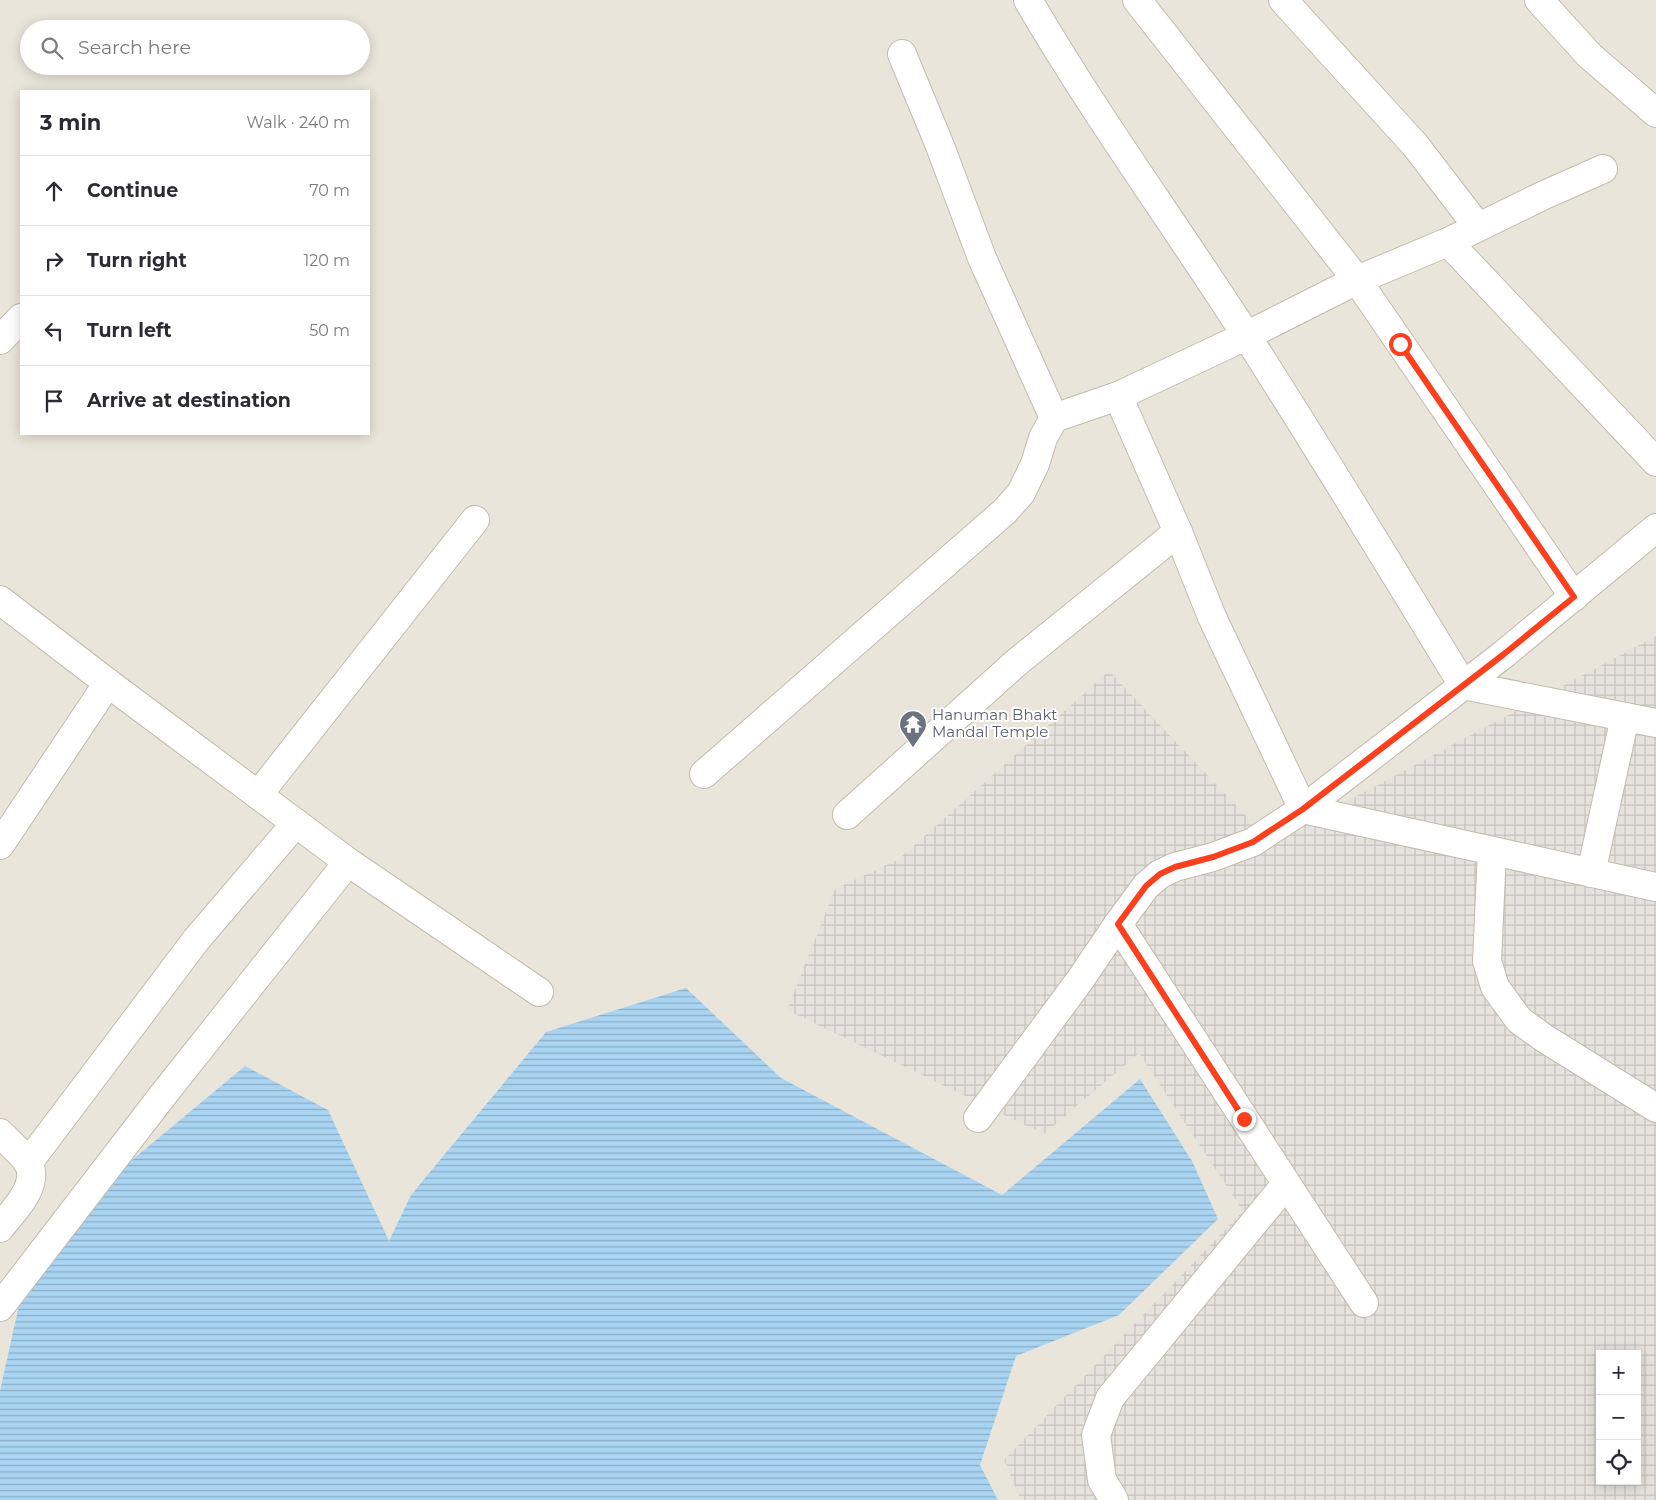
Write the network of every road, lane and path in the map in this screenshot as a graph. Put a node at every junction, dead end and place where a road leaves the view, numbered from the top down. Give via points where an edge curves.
1 (1028, 0) edge
2 (1137, 0) edge
3 (1283, 0) edge
4 (1539, 0) edge
5 (902, 54) dead end
6 (1656, 113) edge
7 (1603, 169) dead end
8 (1478, 227) junction
9 (1448, 242) junction
10 (1357, 280) junction
11 (20, 319) edge
12 (1246, 336) junction
13 (0, 340) edge
14 (1118, 396) junction
15 (1054, 418) junction
16 (1656, 462) edge
17 (474, 520) dead end
18 (1178, 532) junction
19 (1652, 535) edge
20 (1574, 597) junction
21 (4, 611) edge
22 (108, 683) junction
23 (1463, 685) junction
24 (1625, 717) junction
25 (1656, 723) edge
26 (704, 774) dead end
27 (258, 795) junction
28 (1303, 809) junction
29 (847, 815) dead end
30 (296, 822) junction
31 (0, 845) edge
32 (1492, 851) junction
33 (348, 862) junction
34 (1590, 873) junction
35 (1656, 887) edge
36 (1118, 924) junction
37 (539, 992) dead end
38 (1656, 1108) edge
39 (978, 1118) dead end
40 (0, 1133) edge
41 (28, 1163) junction
42 (1286, 1184) junction
43 (0, 1228) edge
44 (1364, 1303) dead end
45 (0, 1307) edge
46 (1114, 1500) edge

1 - 12 street via 1056,49
2 - 10 street
3 - 8 street via 1415,146
4 - 6 street via 1590,56
5 - 15 street via 982,258
7 - 8 street
8 - 9 street
9 - 10 street
9 - 16 street
10 - 12 street
10 - 20 street
11 - 13 street
12 - 14 street
12 - 23 street
14 - 15 street
14 - 18 street
15 - 26 street via 1021,493 1004,512
17 - 27 street
18 - 28 street via 1212,617
18 - 29 street via 1018,662
19 - 20 street
20 - 23 street
21 - 22 street
22 - 27 street
22 - 31 street
23 - 24 street
23 - 28 street
24 - 25 street
24 - 34 street
27 - 30 street
28 - 32 street
28 - 36 street via 1253,842 1160,874 1146,886
30 - 33 street
30 - 41 street via 196,940
32 - 34 street
32 - 38 street via 1487,961 1495,987 1519,1020
33 - 37 street
33 - 45 street
34 - 35 street
36 - 39 street
36 - 42 street
40 - 41 street
41 - 43 street via 32,1178 25,1194
42 - 44 street
42 - 46 street via 1110,1398 1096,1435 1102,1480

